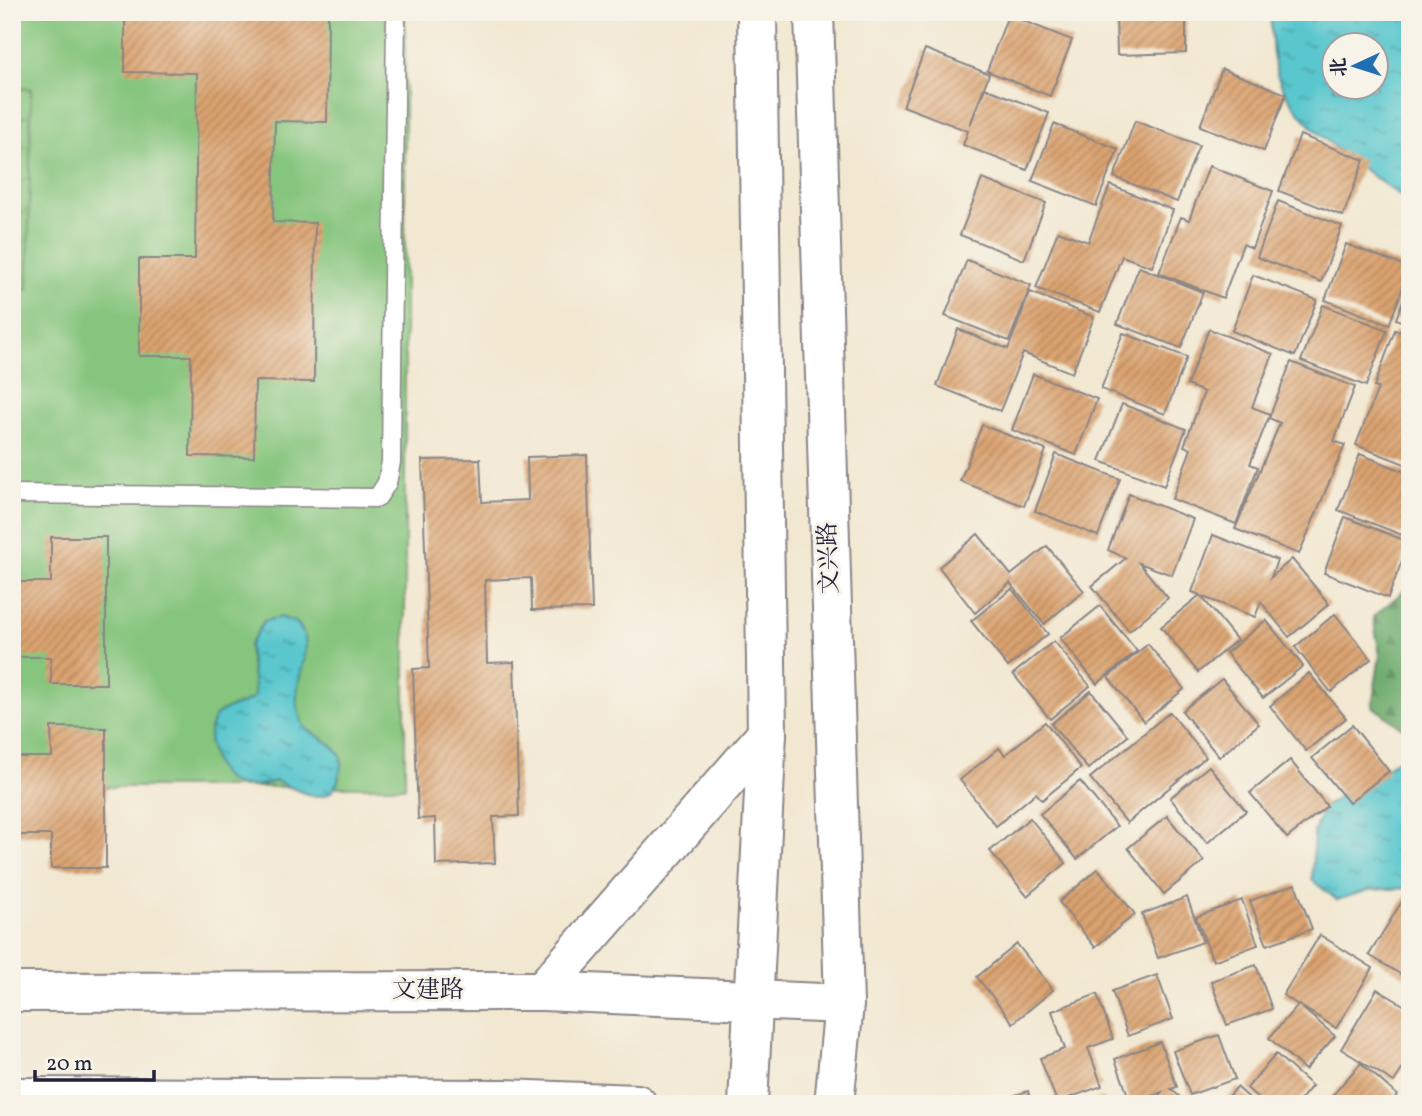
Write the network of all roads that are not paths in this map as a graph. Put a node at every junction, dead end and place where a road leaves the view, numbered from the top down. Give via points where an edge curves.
1 (396, 12) edge
2 (757, 12) edge
3 (814, 12) edge
4 (12, 494) edge
5 (766, 734) junction
6 (542, 991) junction
7 (12, 992) edge
8 (753, 1000) junction
9 (844, 1004) junction
10 (12, 1097) edge
11 (508, 1101) edge
12 (637, 1104) edge
13 (748, 1104) edge
14 (834, 1104) edge

1 - 4 lane via 391,462 387,482 377,498
2 - 5 street
3 - 9 street, 文兴路
5 - 6 street
5 - 8 street
6 - 7 street, 文建路
6 - 8 street, 文建路
8 - 9 street, 文建路
8 - 13 street
9 - 14 street, 文兴路
10 - 11 street
11 - 12 street

